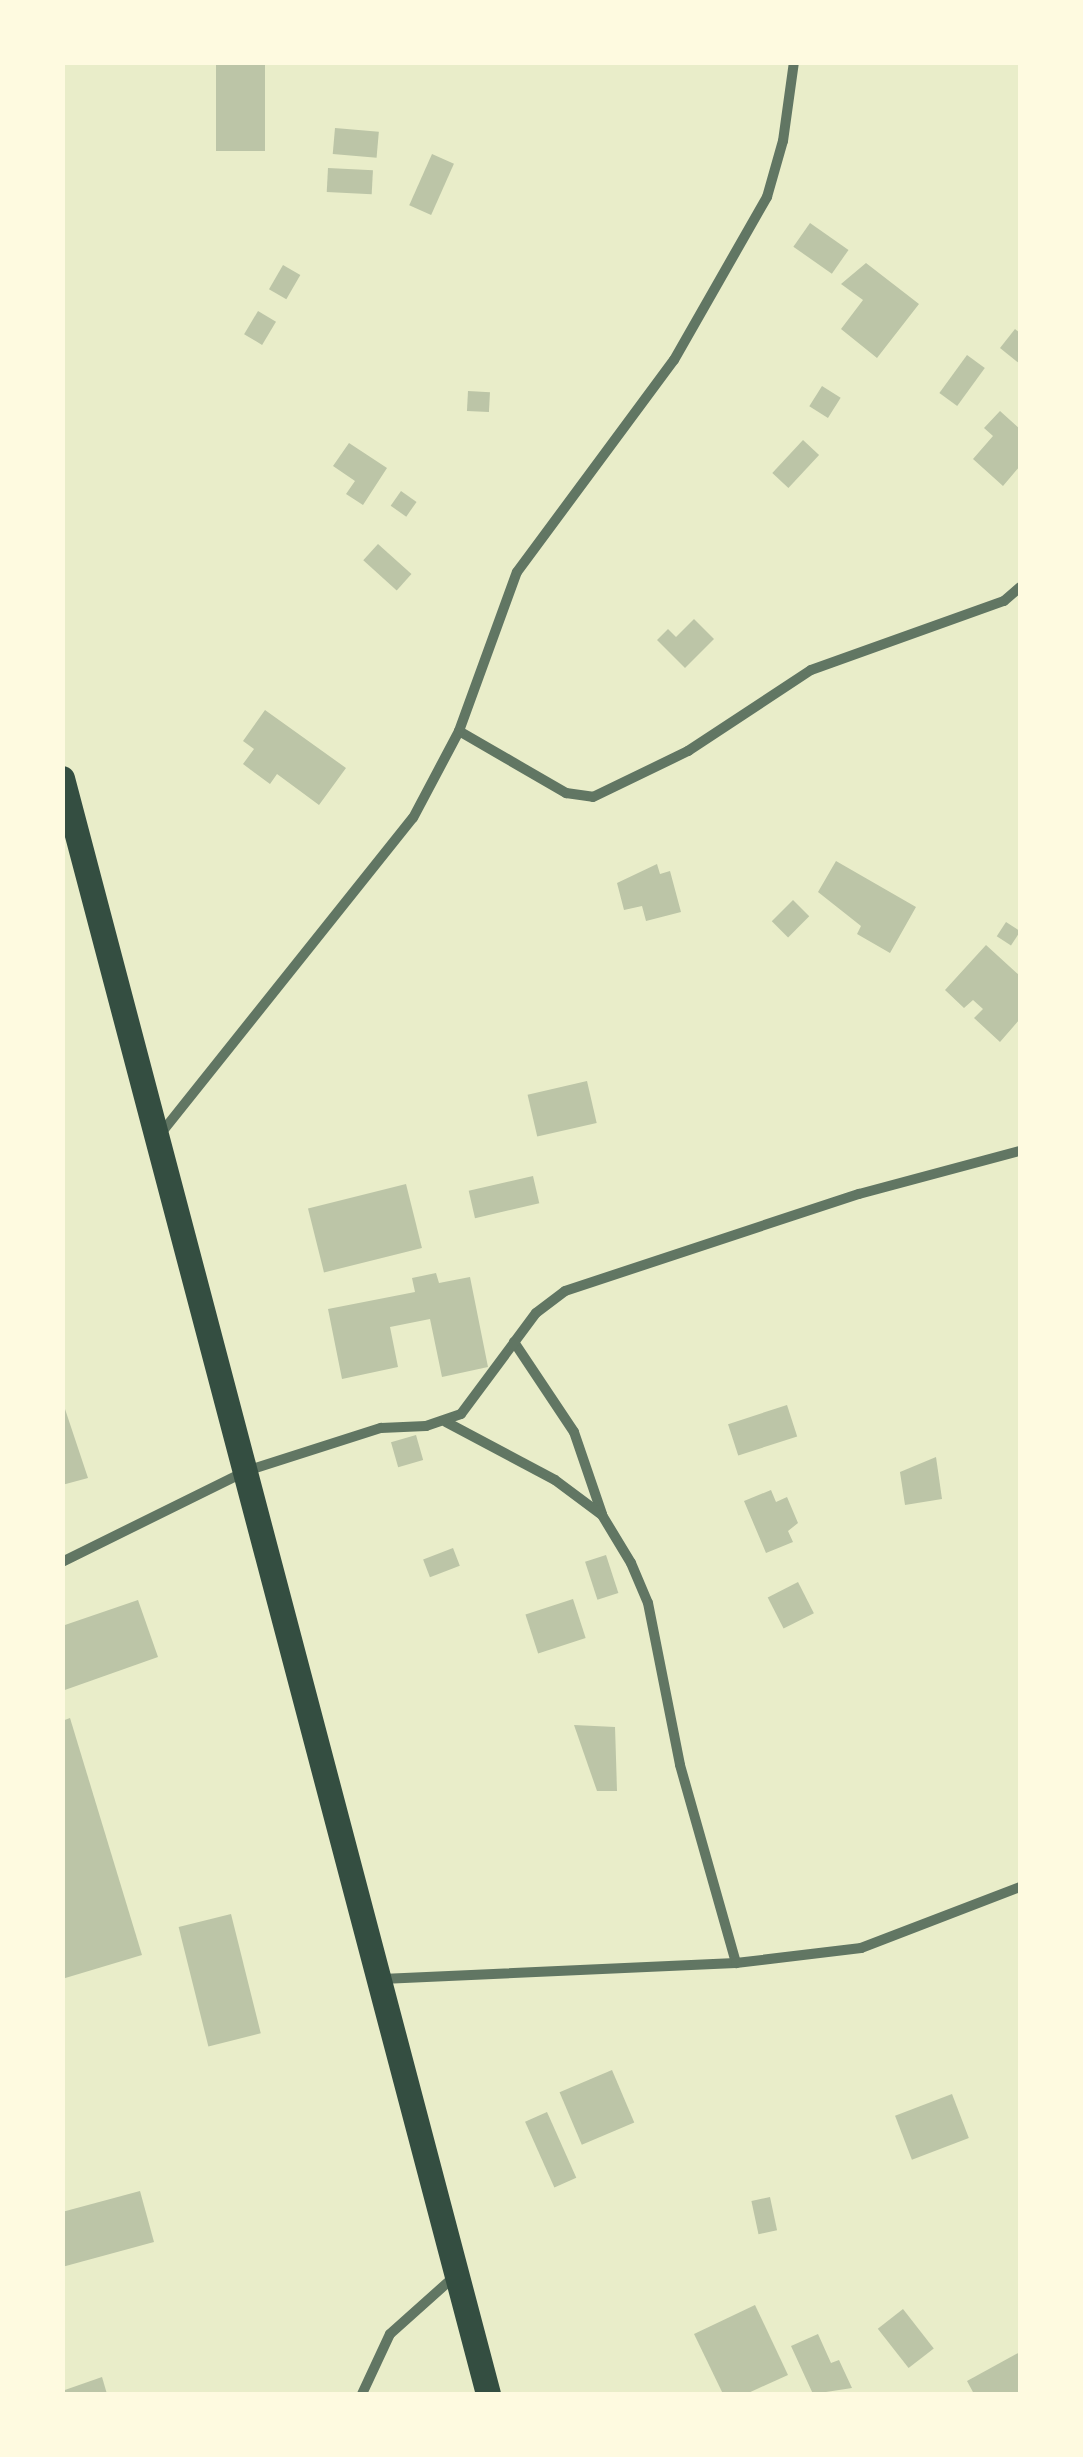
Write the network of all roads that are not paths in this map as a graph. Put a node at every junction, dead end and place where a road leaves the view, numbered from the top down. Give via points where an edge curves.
1 (794, 62) edge
2 (1020, 587) edge
3 (459, 731) junction
4 (62, 778) edge
5 (157, 1138) junction
6 (1020, 1151) edge
7 (514, 1342) junction
8 (446, 1422) junction
9 (246, 1471) junction
10 (602, 1515) junction
11 (62, 1562) edge
12 (1020, 1887) edge
13 (736, 1963) junction
14 (382, 1979) junction
15 (457, 2274) junction
16 (362, 2394) edge
17 (488, 2394) edge

1 - 3 street via 784,141 767,197 674,360 517,572
2 - 3 street via 1004,601 810,670 688,751 593,797 566,793
3 - 5 street via 413,818
4 - 5 main road
5 - 9 main road
6 - 7 street via 859,1194 564,1291
7 - 8 street via 489,1384
7 - 10 street via 574,1432
8 - 9 street via 382,1428
8 - 10 street via 555,1480
9 - 11 street
9 - 14 main road
10 - 13 street via 648,1603 680,1765
12 - 13 street via 861,1948
13 - 14 street
14 - 15 main road
15 - 16 street via 390,2334
15 - 17 main road

